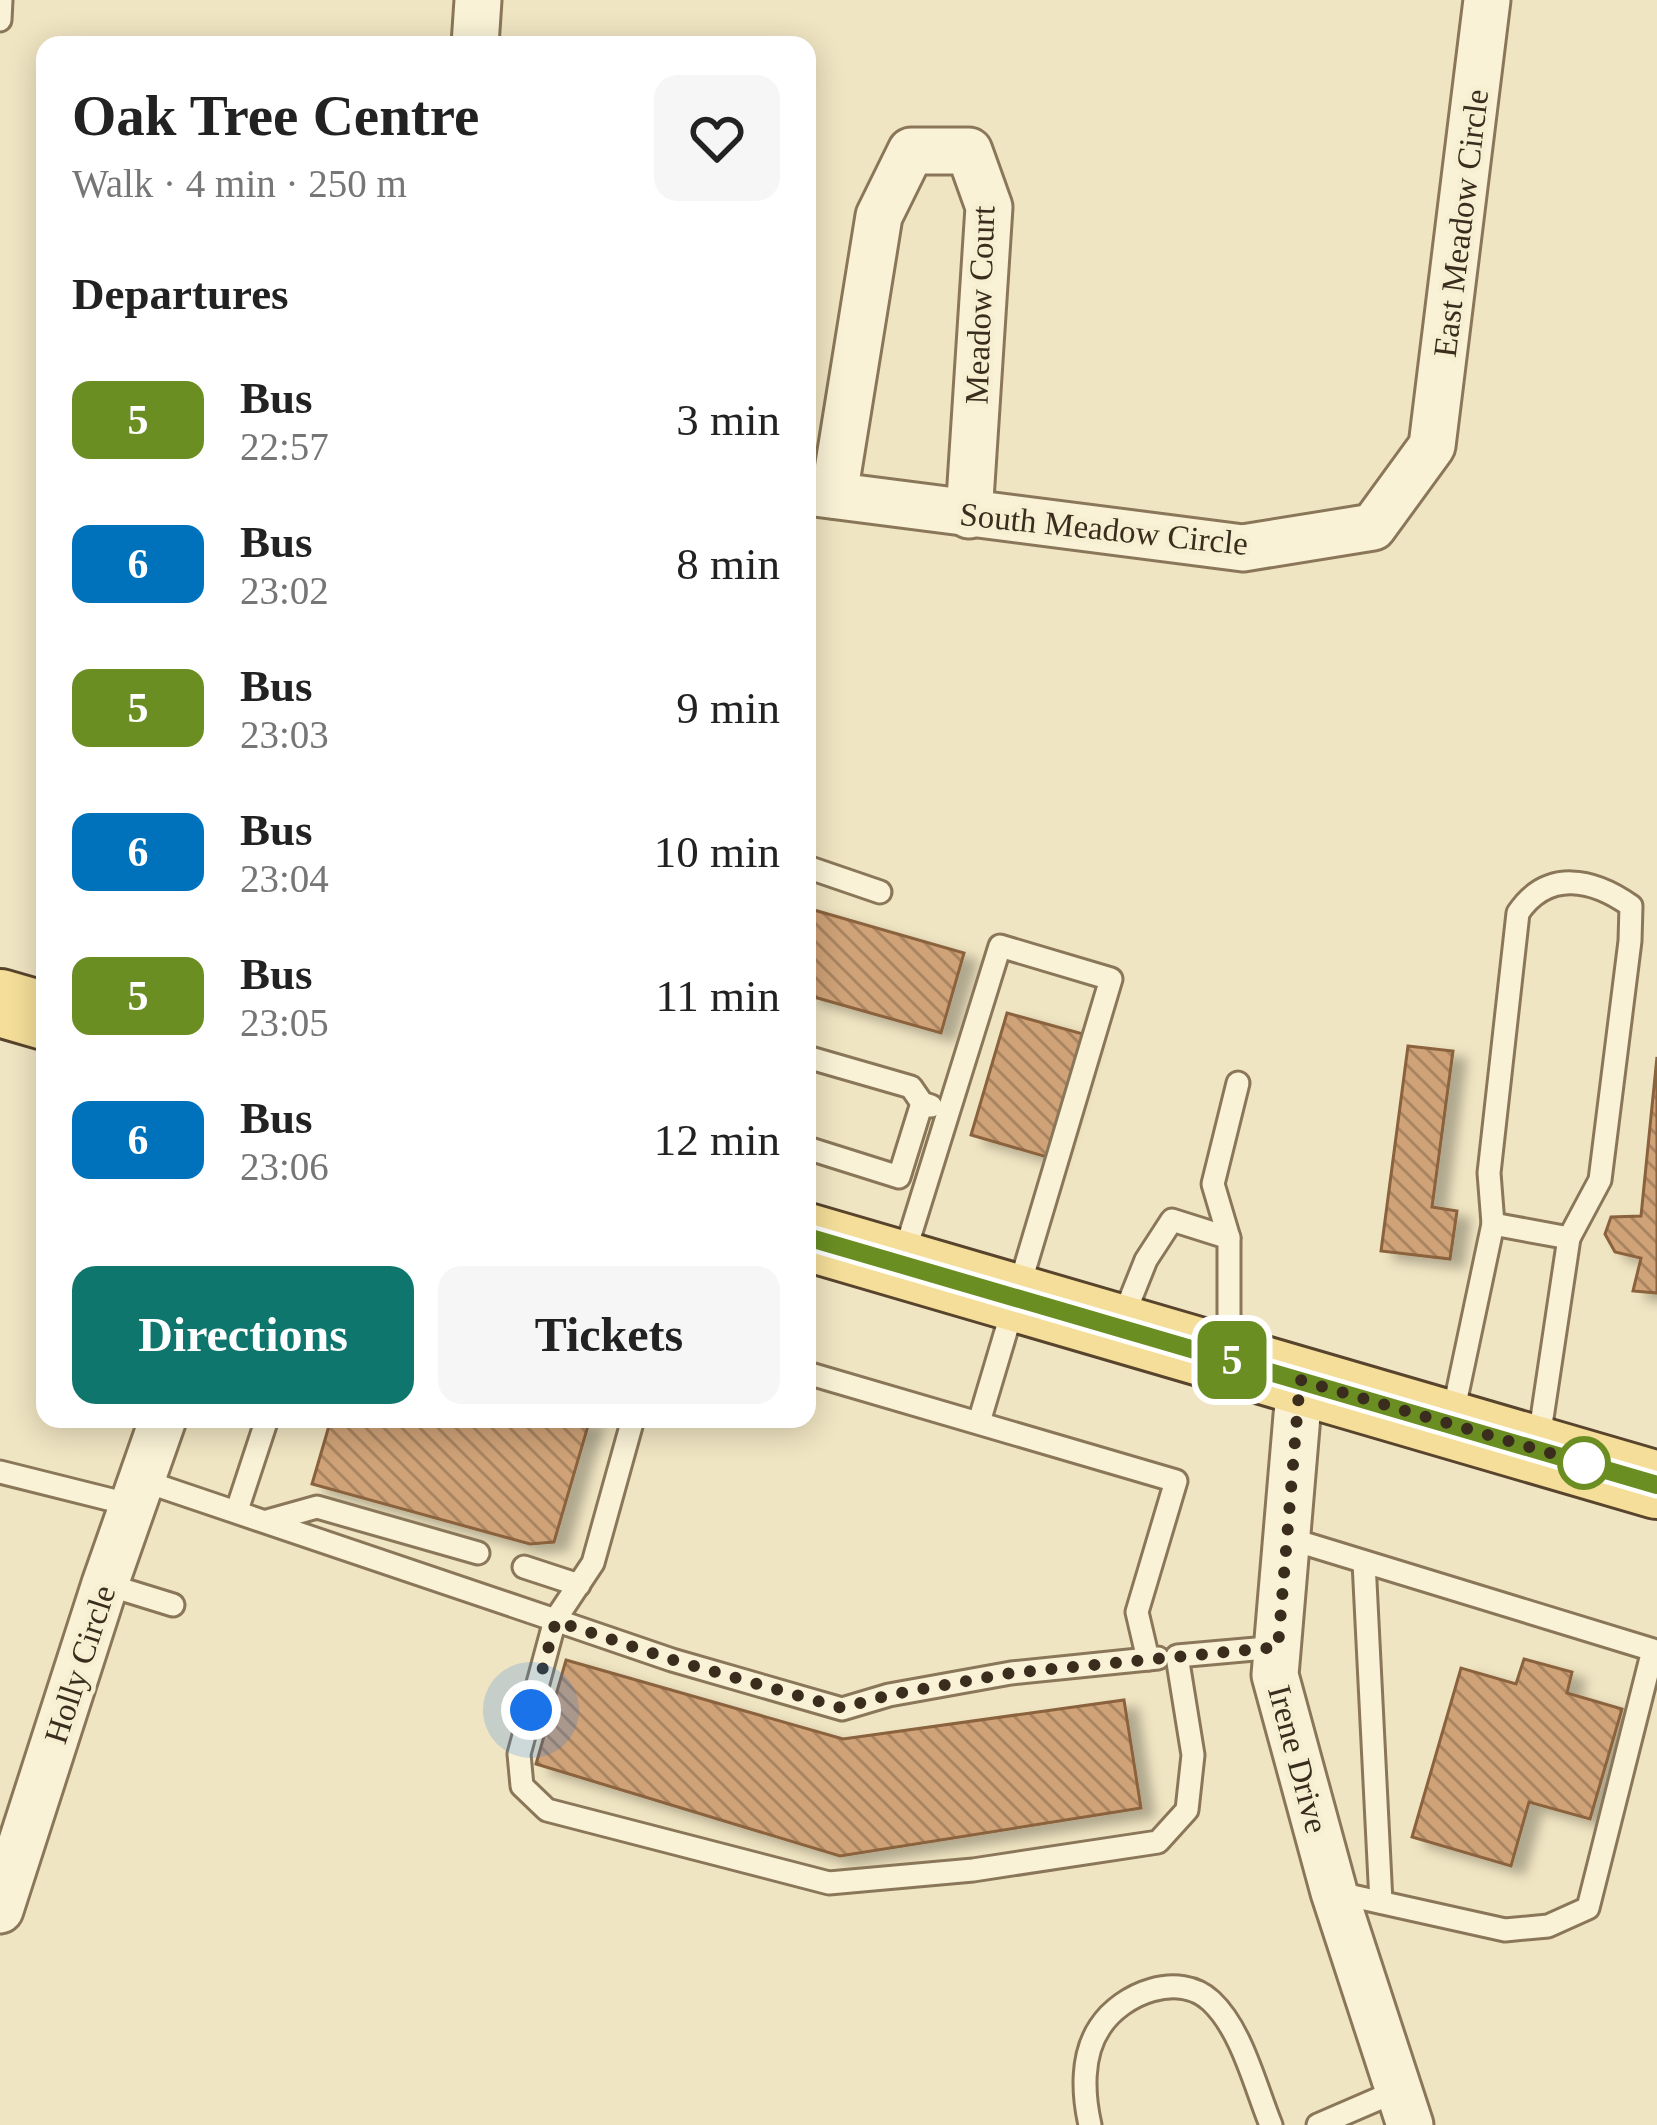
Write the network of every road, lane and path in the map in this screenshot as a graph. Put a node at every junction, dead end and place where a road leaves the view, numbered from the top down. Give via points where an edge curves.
1 (2, 0) edge
2 (478, 0) edge
3 (1487, 0) edge
4 (0, 20) edge
5 (476, 36) edge
6 (1432, 446) joint
7 (820, 494) edge
8 (969, 515) junction
9 (816, 871) edge
10 (880, 892) dead end
11 (0, 1004) edge
12 (36, 1014) edge
13 (816, 1060) edge
14 (1238, 1083) dead end
15 (922, 1102) junction
16 (946, 1111) junction
17 (816, 1151) edge
18 (1493, 1224) junction
19 (1229, 1238) junction
20 (1569, 1238) junction
21 (816, 1240) edge
22 (901, 1264) junction
23 (1017, 1298) junction
24 (1119, 1328) junction
25 (1229, 1359) junction
26 (816, 1376) edge
27 (1300, 1380) junction
28 (979, 1422) junction
29 (1450, 1424) junction
30 (160, 1428) edge
31 (265, 1428) edge
32 (630, 1428) edge
33 (1538, 1449) junction
34 (0, 1472) edge
35 (1657, 1485) edge
36 (137, 1492) junction
37 (237, 1510) junction
38 (266, 1521) junction
39 (1287, 1538) junction
40 (478, 1553) dead end
41 (1364, 1562) junction
42 (524, 1567) dead end
43 (105, 1584) junction
44 (579, 1586) junction
45 (173, 1606) dead end
46 (556, 1621) junction
47 (1278, 1647) junction
48 (1177, 1656) junction
49 (1148, 1659) junction
50 (1334, 1892) junction
51 (1381, 1902) junction
52 (0, 1910) edge
53 (1404, 2107) edge
54 (1090, 2125) edge
55 (1271, 2125) edge
56 (1318, 2125) edge

1 - 4 lane
2 - 5 street
3 - 6 street, East Meadow Circle
6 - 8 street, South Meadow Circle via 1373,526 1243,548
7 - 8 street, South Meadow Circle
7 - 8 street, Meadow Court via 879,216 911,151 970,151 989,207
9 - 10 lane
11 - 12 main road
13 - 15 lane via 911,1087
14 - 19 lane via 1213,1184
15 - 16 lane
15 - 17 lane via 899,1177
16 - 22 lane
16 - 23 lane via 1000,946 1111,979
18 - 20 lane
18 - 20 lane via 1489,1173 1518,913 1529,896 1555,883 1604,886 1630,906 1630,941 1600,1180
18 - 29 lane
19 - 24 lane via 1172,1220
19 - 25 lane
20 - 33 lane
21 - 22 main road
22 - 23 main road
23 - 24 main road
23 - 28 lane
24 - 25 main road
25 - 27 main road
26 - 28 lane
27 - 29 main road
27 - 39 street, Irene Drive
28 - 49 lane via 1176,1480 1137,1612
29 - 33 main road
30 - 36 street, Holly Circle
31 - 37 lane
32 - 44 lane via 593,1563
33 - 35 main road
34 - 36 lane
36 - 37 lane
36 - 43 street, Holly Circle
37 - 38 lane
38 - 40 lane via 317,1508
38 - 46 lane
39 - 41 lane
39 - 47 street, Irene Drive
41 - 51 lane
41 - 51 lane via 1653,1651 1588,1908 1548,1926 1505,1930
42 - 44 lane
43 - 45 lane
43 - 52 street, Holly Circle
44 - 46 lane
46 - 48 lane via 519,1754 522,1786 548,1810 829,1883 1158,1842 1187,1810 1193,1755
46 - 49 lane via 842,1708 1011,1673
47 - 48 lane
47 - 50 street, Irene Drive via 1275,1675
48 - 49 lane
50 - 51 lane
50 - 53 street, Irene Drive
53 - 56 lane
54 - 55 lane via 1087,2060 1100,2026 1131,1998 1184,1985 1227,2018

